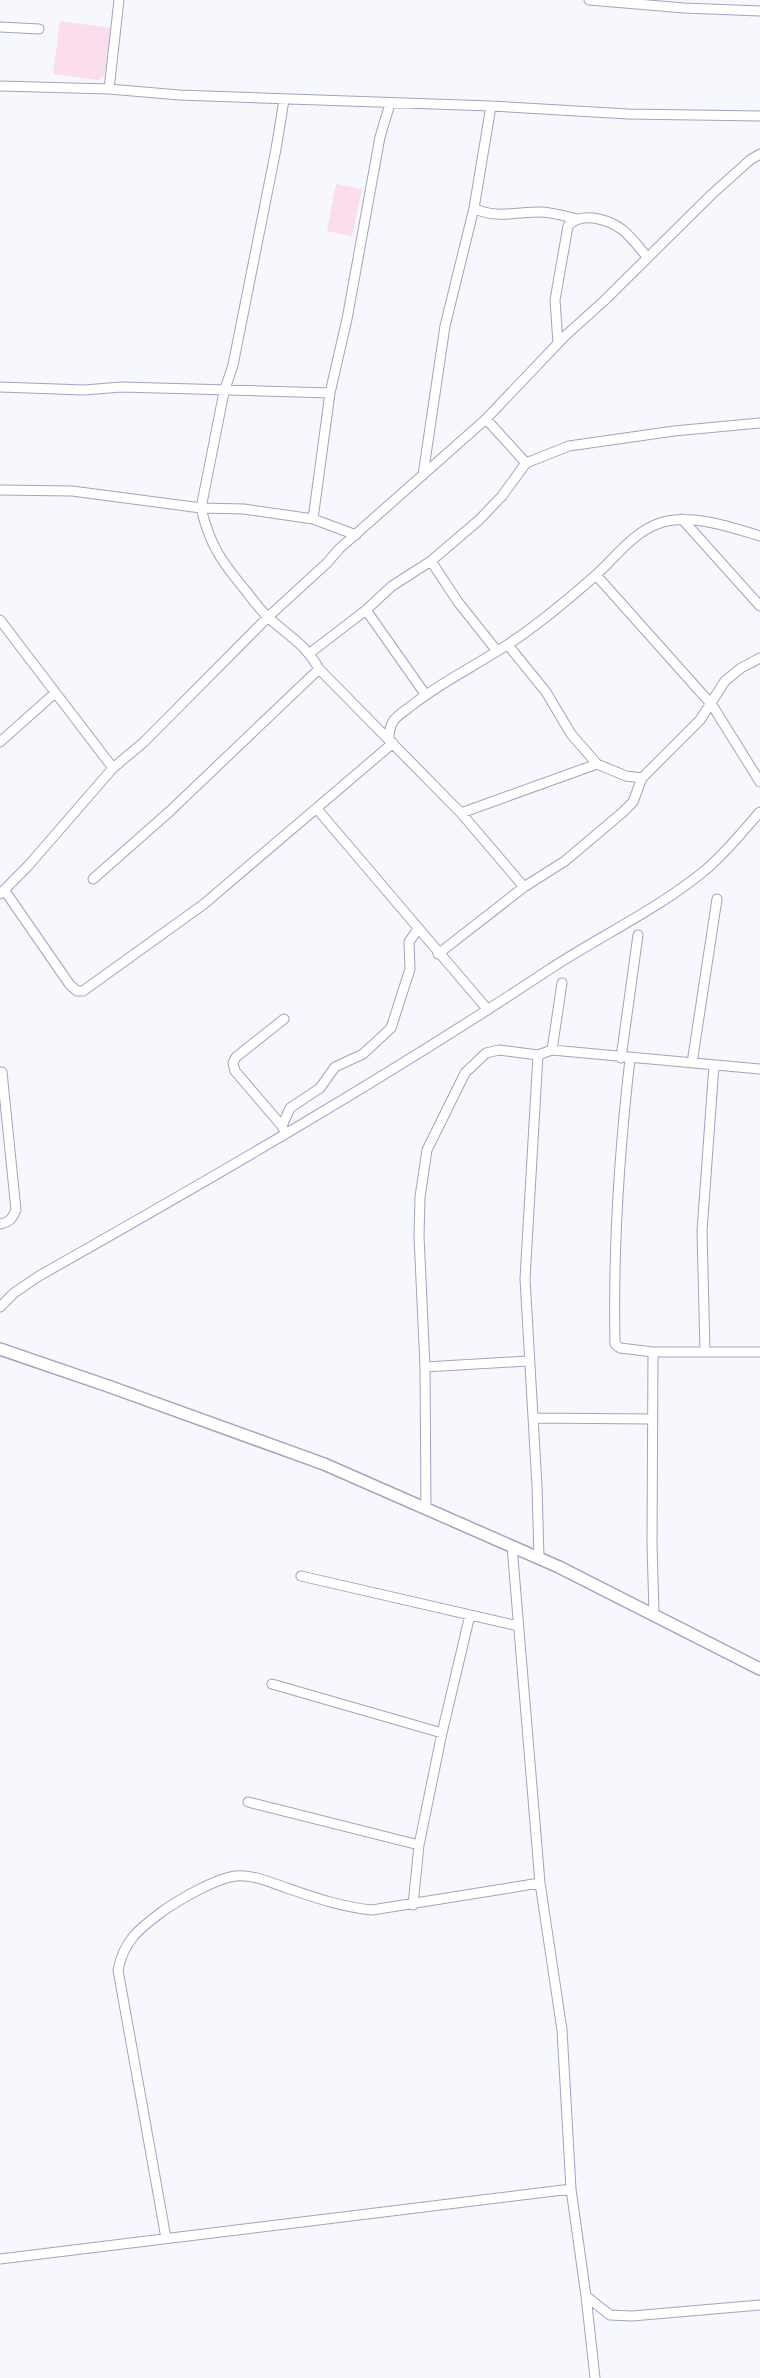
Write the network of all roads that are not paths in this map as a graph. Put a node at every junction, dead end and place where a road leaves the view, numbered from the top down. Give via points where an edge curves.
1 (119, 0) edge
2 (589, 0) edge
3 (647, 2) edge
4 (760, 11) edge
5 (0, 27) edge
6 (39, 29) dead end
7 (0, 86) edge
8 (110, 89) junction
9 (284, 100) junction
10 (390, 104) junction
11 (492, 106) junction
12 (760, 116) edge
13 (760, 154) edge
14 (474, 208) junction
15 (577, 219) junction
16 (648, 257) junction
17 (558, 343) junction
18 (0, 387) edge
19 (224, 392) junction
20 (330, 393) junction
21 (486, 420) junction
22 (760, 422) edge
23 (526, 463) junction
24 (423, 475) junction
25 (0, 490) edge
26 (201, 508) junction
27 (313, 519) junction
28 (682, 520) junction
29 (356, 535) junction
30 (760, 536) edge
31 (431, 561) junction
32 (596, 575) junction
33 (760, 606) edge
34 (366, 610) junction
35 (268, 617) junction
36 (0, 620) edge
37 (508, 645) junction
38 (497, 651) junction
39 (310, 653) junction
40 (760, 658) edge
41 (319, 669) junction
42 (55, 693) junction
43 (425, 694) junction
44 (712, 705) junction
45 (391, 741) junction
46 (0, 742) edge
47 (596, 764) junction
48 (113, 768) junction
49 (642, 778) junction
50 (760, 782) edge
51 (317, 809) junction
52 (760, 812) edge
53 (461, 813) junction
54 (93, 879) dead end
55 (524, 887) junction
56 (2, 892) edge
57 (717, 899) dead end
58 (418, 930) junction
59 (638, 935) dead end
60 (438, 954) junction
61 (562, 984) dead end
62 (488, 1010) junction
63 (284, 1019) dead end
64 (552, 1050) junction
65 (538, 1055) junction
66 (625, 1058) junction
67 (692, 1063) junction
68 (714, 1065) junction
69 (760, 1069) edge
70 (2, 1072) dead end
71 (282, 1126) junction
72 (285, 1135) junction
73 (0, 1224) edge
74 (0, 1307) edge
75 (0, 1350) edge
76 (653, 1352) junction
77 (705, 1352) junction
78 (760, 1352) edge
79 (528, 1361) junction
80 (425, 1367) junction
81 (533, 1418) junction
82 (651, 1419) junction
83 (426, 1509) junction
84 (512, 1546) junction
85 (539, 1557) junction
86 (301, 1576) dead end
87 (654, 1613) junction
88 (470, 1615) junction
89 (518, 1626) junction
90 (760, 1669) edge
91 (272, 1684) dead end
92 (442, 1733) junction
93 (248, 1802) dead end
94 (419, 1845) junction
95 (540, 1883) junction
96 (413, 1905) junction
97 (572, 2189) junction
98 (166, 2238) junction
99 (0, 2259) edge
100 (586, 2296) junction
101 (760, 2305) edge
102 (595, 2378) edge

1 - 8 street
2 - 3 street
3 - 4 street
5 - 6 street
7 - 8 street
8 - 9 street
9 - 10 street
9 - 19 street via 233,365
10 - 11 street
10 - 20 street via 380,137
11 - 12 street via 628,114
11 - 14 street
13 - 16 street via 717,189
14 - 15 street via 482,212 540,212
14 - 24 street via 445,326
15 - 16 street via 610,220 629,235
15 - 17 street via 568,226 555,300
16 - 17 street
17 - 21 street
18 - 19 street
19 - 20 street
19 - 26 street
20 - 27 street
21 - 23 street
21 - 24 street
22 - 23 street via 569,446
23 - 31 street via 479,520
24 - 29 street
25 - 26 street via 72,492
26 - 27 street via 244,509
26 - 35 street via 220,560
27 - 29 street
28 - 30 street via 721,525
28 - 32 street via 661,522 646,529
28 - 33 street
29 - 35 street
31 - 34 street via 392,586
31 - 38 street
32 - 37 street
32 - 44 street
34 - 39 street
34 - 43 street
35 - 39 street
35 - 48 street via 144,742
36 - 42 street
37 - 38 street
37 - 47 street via 546,692 571,734
38 - 43 street
39 - 41 street
40 - 44 street via 725,681
41 - 45 street
41 - 54 street
42 - 46 street
42 - 48 street
43 - 45 street via 395,719 389,730
44 - 49 street
44 - 50 street
45 - 51 street
45 - 53 street
47 - 49 street via 626,776
47 - 53 street
48 - 56 street
49 - 55 street via 633,802 623,812 565,861
51 - 56 street via 204,904 83,991 77,991 70,985
51 - 58 street
52 - 62 street via 704,871 658,904
53 - 55 street
55 - 60 street
57 - 67 street
58 - 60 street
58 - 71 street via 409,942 410,969 391,1028 363,1054 335,1067 320,1088 290,1108
59 - 66 street
60 - 62 street
61 - 64 street
62 - 72 street
63 - 71 street via 236,1057 233,1063 235,1070
64 - 65 street
64 - 66 street
65 - 79 street via 525,1279
65 - 80 street via 499,1050 486,1053 465,1073 427,1150 418,1236
66 - 67 street
66 - 76 street via 614,1256 615,1344 620,1348
67 - 68 street
68 - 69 street
68 - 77 street via 702,1231
70 - 73 street via 16,1210 12,1219
71 - 72 street
72 - 74 street via 39,1276
75 - 83 street via 324,1464
76 - 77 street
76 - 82 street
77 - 78 street
79 - 80 street
79 - 81 street
80 - 83 street
81 - 82 street
81 - 85 street
82 - 87 street
83 - 84 street
84 - 85 street
84 - 89 street
85 - 87 street
86 - 88 street
87 - 90 street
88 - 89 street
88 - 92 street
89 - 95 street
91 - 92 street
92 - 94 street
93 - 94 street
94 - 96 street
95 - 96 street
95 - 97 street via 562,2030
96 - 98 street via 372,1910 348,1908 256,1878 236,1876 221,1880 172,1905 130,1939 118,1970
97 - 98 street
97 - 100 street
98 - 99 street
100 - 101 street via 610,2315
100 - 102 street

